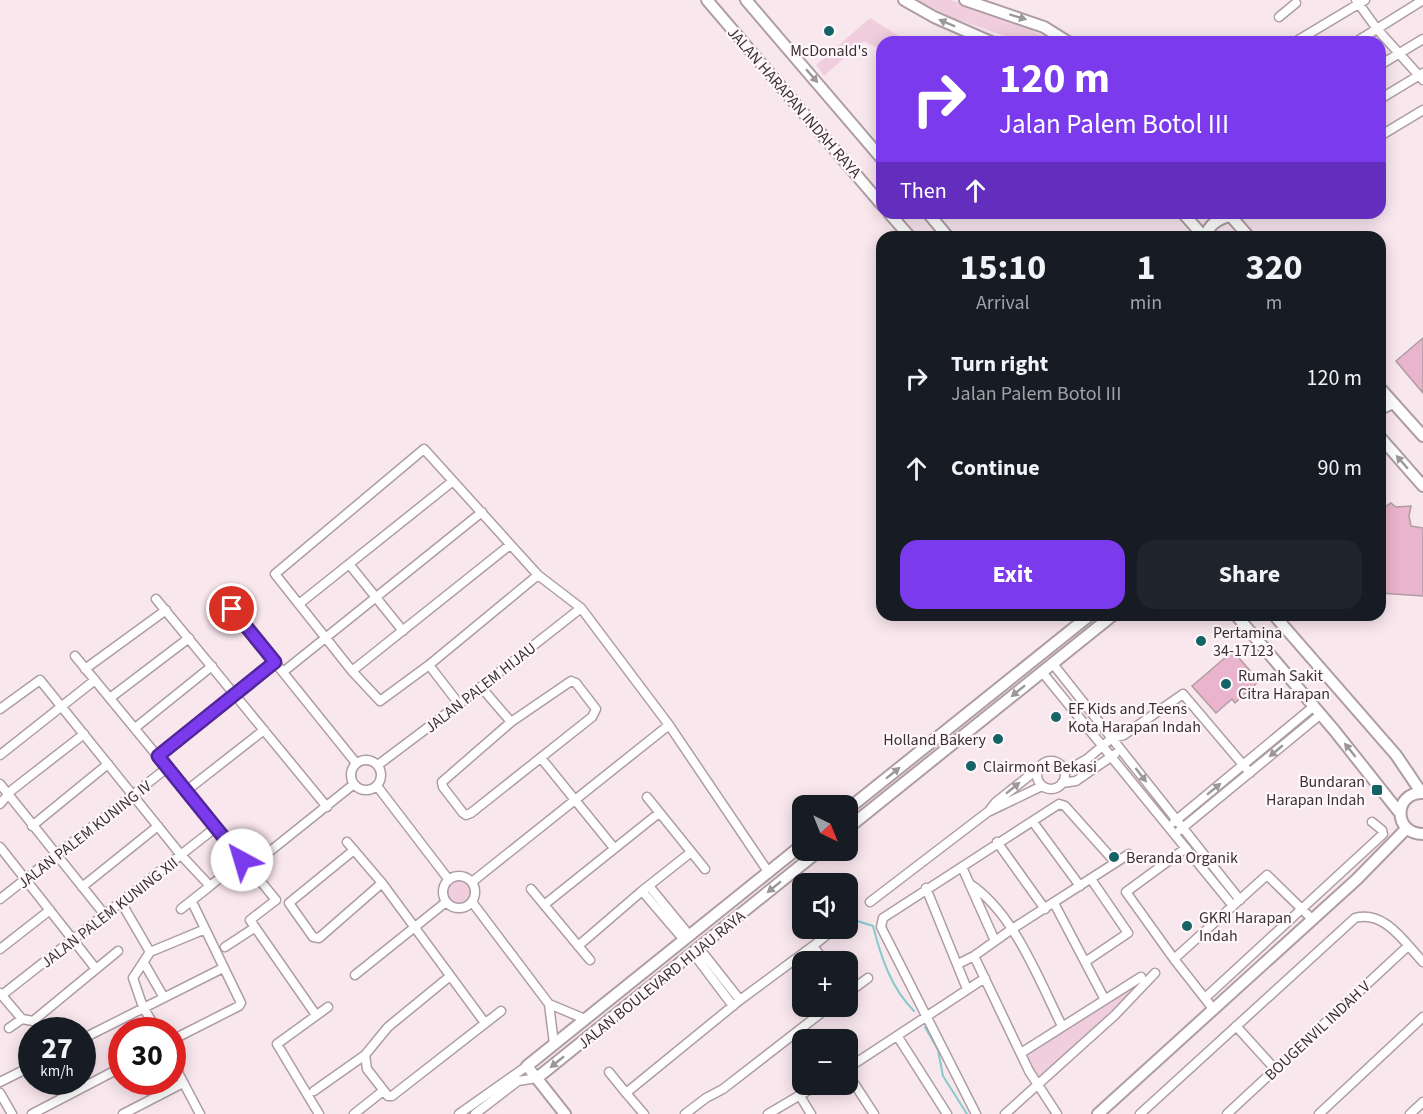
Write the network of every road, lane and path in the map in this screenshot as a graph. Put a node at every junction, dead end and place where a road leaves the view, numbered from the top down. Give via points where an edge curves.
1 (707, 0) edge
2 (746, 0) edge
3 (904, 0) edge
4 (965, 0) edge
5 (1423, 0) edge
6 (1297, 1) edge
7 (1359, 1) edge
8 (1279, 18) dead end
9 (1377, 29) junction
10 (977, 36) edge
11 (1058, 36) edge
12 (1304, 36) edge
13 (1366, 36) edge
14 (1383, 36) edge
15 (1423, 39) edge
16 (1386, 40) edge
17 (1399, 55) junction
18 (1386, 62) edge
19 (1422, 76) edge
20 (1386, 96) edge
21 (1423, 110) edge
22 (1386, 132) edge
23 (876, 152) edge
24 (876, 198) edge
25 (894, 219) edge
26 (933, 219) edge
27 (1188, 219) edge
28 (1220, 219) edge
29 (1233, 219) edge
30 (905, 231) edge
31 (943, 231) edge
32 (1199, 231) edge
33 (1207, 231) edge
34 (1244, 231) edge
35 (1386, 396) edge
36 (1393, 403) junction
37 (1386, 406) edge
38 (1423, 436) edge
39 (1386, 444) edge
40 (453, 481) junction
41 (1423, 486) edge
42 (482, 512) junction
43 (510, 545) junction
44 (350, 564) junction
45 (538, 575) junction
46 (156, 598) dead end
47 (376, 598) junction
48 (299, 604) junction
49 (581, 608) junction
50 (232, 609) dead end
51 (166, 610) junction
52 (1083, 621) edge
53 (1106, 621) edge
54 (1241, 621) edge
55 (1279, 621) edge
56 (403, 631) junction
57 (189, 638) junction
58 (326, 638) junction
59 (1048, 649) junction
60 (75, 656) dead end
61 (275, 662) junction
62 (1055, 662) junction
63 (429, 665) junction
64 (212, 666) junction
65 (86, 669) junction
66 (352, 671) junction
67 (283, 672) junction
68 (1042, 672) junction
69 (95, 680) junction
70 (481, 687) junction
71 (235, 694) junction
72 (110, 698) junction
73 (459, 704) junction
74 (62, 705) junction
75 (0, 709) edge
76 (1317, 710) junction
77 (511, 722) junction
78 (669, 725) junction
79 (135, 728) junction
80 (264, 730) junction
81 (84, 734) junction
82 (1124, 735) junction
83 (1112, 738) junction
84 (1104, 745) junction
85 (1120, 749) junction
86 (0, 755) edge
87 (158, 756) junction
88 (1112, 756) junction
89 (541, 758) junction
90 (356, 763) junction
91 (108, 764) junction
92 (378, 765) junction
93 (1244, 765) junction
94 (167, 768) junction
95 (1039, 768) junction
96 (1064, 772) junction
97 (1250, 773) junction
98 (1410, 775) junction
99 (1062, 783) junction
100 (0, 784) edge
101 (354, 784) junction
102 (377, 786) junction
103 (1042, 786) junction
104 (186, 791) junction
105 (1384, 791) junction
106 (1422, 792) edge
107 (9, 795) junction
108 (132, 796) junction
109 (647, 797) dead end
110 (576, 801) junction
111 (858, 801) edge
112 (0, 804) edge
113 (327, 807) junction
114 (989, 811) junction
115 (1399, 812) junction
116 (659, 813) junction
117 (858, 816) edge
118 (1177, 820) junction
119 (1033, 822) junction
120 (1372, 822) dead end
121 (32, 825) junction
122 (158, 826) junction
123 (1169, 826) junction
124 (215, 828) junction
125 (1183, 828) junction
126 (1417, 833) edge
127 (1175, 834) junction
128 (347, 842) dead end
129 (997, 842) junction
130 (614, 848) junction
131 (1186, 848) junction
132 (0, 849) edge
133 (354, 850) junction
134 (690, 853) junction
135 (792, 854) edge
136 (1129, 854) dead end
137 (181, 855) junction
138 (56, 856) junction
139 (242, 860) junction
140 (806, 861) edge
141 (1115, 862) junction
142 (962, 867) junction
143 (249, 868) junction
144 (705, 869) dead end
145 (769, 873) junction
146 (1091, 879) junction
147 (25, 880) junction
148 (449, 880) junction
149 (472, 882) junction
150 (382, 883) junction
151 (970, 884) junction
152 (210, 886) junction
153 (1080, 886) junction
154 (82, 887) junction
155 (646, 888) junction
156 (926, 888) junction
157 (531, 889) dead end
158 (0, 900) edge
159 (446, 902) junction
160 (472, 902) junction
161 (870, 902) dead end
162 (1054, 903) junction
163 (1237, 903) junction
164 (544, 905) junction
165 (194, 906) dead end
166 (125, 909) dead end
167 (181, 909) dead end
168 (1045, 909) junction
169 (50, 910) junction
170 (1299, 912) junction
171 (105, 915) junction
172 (1308, 923) junction
173 (415, 927) junction
174 (254, 928) junction
175 (1012, 929) junction
176 (203, 930) junction
177 (687, 938) junction
178 (822, 939) edge
179 (73, 940) junction
180 (995, 941) junction
181 (578, 946) junction
182 (813, 946) junction
183 (1408, 946) junction
184 (225, 947) dead end
185 (0, 949) edge
186 (696, 950) junction
187 (118, 951) dead end
188 (817, 951) edge
189 (150, 952) junction
190 (974, 956) junction
191 (1174, 959) junction
192 (590, 960) dead end
193 (1085, 962) junction
194 (1423, 962) edge
195 (144, 963) junction
196 (958, 964) junction
197 (223, 968) junction
198 (96, 969) junction
199 (1155, 973) dead end
200 (355, 975) dead end
201 (449, 977) junction
202 (1141, 977) dead end
203 (868, 978) dead end
204 (985, 978) junction
205 (858, 985) edge
206 (967, 989) junction
207 (621, 991) junction
208 (1, 994) edge
209 (163, 996) junction
210 (1205, 998) junction
211 (1106, 1000) junction
212 (630, 1003) junction
213 (736, 1003) junction
214 (549, 1004) junction
215 (143, 1007) junction
216 (328, 1008) dead end
217 (1214, 1010) junction
218 (501, 1011) dead end
219 (316, 1015) junction
220 (20, 1017) edge
221 (39, 1017) edge
222 (149, 1017) edge
223 (816, 1017) edge
224 (1423, 1017) edge
225 (924, 1018) junction
226 (585, 1019) junction
227 (18, 1022) edge
228 (485, 1023) junction
229 (1062, 1026) junction
230 (1236, 1026) junction
231 (9, 1029) dead end
232 (96, 1032) edge
233 (186, 1033) edge
234 (898, 1037) junction
235 (554, 1044) junction
236 (1021, 1053) junction
237 (365, 1055) junction
238 (858, 1062) edge
239 (527, 1066) junction
240 (1275, 1069) junction
241 (609, 1072) dead end
242 (18, 1073) edge
243 (108, 1074) edge
244 (537, 1078) junction
245 (0, 1082) edge
246 (1037, 1084) junction
247 (186, 1088) edge
248 (858, 1089) edge
249 (314, 1091) dead end
250 (383, 1091) junction
251 (626, 1092) junction
252 (0, 1093) edge
253 (160, 1095) edge
254 (800, 1096) joint
255 (1423, 1102) edge
256 (10, 1113) edge
257 (32, 1114) edge
258 (123, 1114) edge
259 (200, 1114) edge
260 (319, 1114) edge
261 (354, 1114) edge
262 (459, 1114) edge
263 (475, 1114) edge
264 (565, 1114) edge
265 (644, 1114) edge
266 (685, 1114) edge
267 (768, 1114) edge
268 (811, 1114) edge
269 (874, 1114) edge
270 (947, 1114) edge
271 (976, 1114) edge
272 (1005, 1114) edge
273 (1057, 1114) edge
274 (1098, 1114) edge
275 (1140, 1114) edge
276 (1227, 1114) edge
277 (1319, 1114) edge
278 (1410, 1114) edge

1 - 24 street, JALAN HARAPAN INDAH RAYA
2 -> 23 street, JALAN HARAPAN INDAH RAYA
10 -> 3 street
4 -> 11 street via 1044,27
5 - 9 street
6 - 8 street
7 - 9 street
7 - 12 street
9 - 13 street
9 - 14 street
15 - 17 street
16 - 17 street
17 - 18 street
17 - 19 street
19 - 20 street
21 - 22 street
25 - 30 street
26 - 31 street
27 - 32 street
28 - 33 street
29 - 34 street
35 - 36 street
36 - 37 street
36 - 38 street
41 -> 39 street
40 - 42 street
40 - 44 street
40 - 48 street via 422,449 275,574
42 - 43 street
42 - 47 street
43 - 45 street
43 - 56 street
44 - 47 street
44 - 48 street
45 - 49 street
45 - 63 street
46 - 51 street
47 - 56 street
47 - 58 street
48 - 58 street
49 - 70 street, JALAN PALEM HIJAU
49 - 78 street
50 - 61 street
51 - 57 street
51 - 65 street
52 - 59 street
53 - 62 street
54 - 76 street
55 - 98 street
56 - 66 street
57 - 64 street
57 - 72 street
58 - 66 street
58 - 67 street
59 - 62 street
111 -> 59 street
60 - 65 street
61 - 67 street
61 - 71 street
62 - 68 street
62 - 83 street
63 - 66 street via 380,701
63 - 73 street
64 - 71 street
64 - 79 street
65 - 69 street
67 - 90 street
68 - 84 street
68 -> 117 street
69 - 72 street
69 - 74 street
70 - 73 street, JALAN PALEM HIJAU
70 - 77 street
71 - 80 street
71 - 87 street
72 - 79 street
73 - 92 street, JALAN PALEM HIJAU
74 - 75 street via 38,679
74 - 81 street
74 - 86 street
76 - 93 street
76 -> 97 street
105 -> 76 street
77 - 89 street via 571,681 576,683 595,713
77 - 89 street via 442,782 463,813 471,813
78 - 110 street
78 - 145 street
79 - 87 street
80 - 104 street
80 - 113 street
81 - 91 street
81 - 107 street
82 - 83 street
82 - 85 street
82 - 93 street via 1185,694
83 - 84 street
83 - 85 street
84 - 88 street
84 - 96 street
85 - 88 street
85 -> 118 street
87 - 94 street
88 - 99 street via 1076,781
88 - 123 street
89 - 110 street
90 - 92 street via 368,759
90 - 101 street via 351,776
91 - 108 street
91 - 121 street
92 - 102 street via 382,776
93 - 97 street
118 -> 93 street
94 - 104 street
94 - 108 street, JALAN PALEM KUNING IV
95 - 96 street via 1052,761
95 - 103 street via 1037,778
114 -> 95 street
96 - 99 street
97 - 125 street
98 - 105 street via 1411,785 1403,794 1396,796
98 - 106 street
99 - 103 street via 1053,789
100 - 107 street
101 - 102 street via 362,790
101 - 113 street
102 - 148 street
103 - 114 street
104 - 124 street
105 - 115 street
106 - 115 street via 1404,800
107 - 112 street
107 - 121 street
108 - 122 street
108 - 138 street, JALAN PALEM KUNING IV
109 - 116 street
110 - 130 street
110 - 149 street
113 - 143 street
114 - 161 street
115 - 126 street via 1401,821
116 - 130 street
116 - 134 street
118 - 123 street
118 - 125 street
119 - 129 street
119 - 141 street via 1062,804
119 - 153 street
120 - 170 street via 1383,834
121 - 138 street
122 - 137 street
122 - 154 street
123 - 127 street
124 - 137 street, JALAN PALEM KUNING XII
124 - 139 street
125 - 127 street
125 - 163 street
126 - 172 street via 1390,847
127 - 131 street
128 - 133 street
129 - 142 street
129 - 168 street
130 - 164 street
131 - 163 street
131 - 191 street via 1126,892
132 - 147 street
133 - 150 street
133 - 150 street via 289,903 313,937 319,938
134 - 144 street
134 - 155 street
135 - 145 street, JALAN BOULEVARD HIJAU RAYA
136 - 141 street
137 - 152 street
137 - 171 street, JALAN PALEM KUNING XII
138 - 147 street, JALAN PALEM KUNING IV
138 - 154 street
139 - 143 street
139 - 152 street
140 -> 186 street, JALAN BOULEVARD HIJAU RAYA
141 - 146 street
142 - 151 street
142 - 156 street
143 - 174 street via 276,900 250,918
145 - 177 street, JALAN BOULEVARD HIJAU RAYA
146 - 153 street
146 - 193 street via 1128,933
147 - 158 street, JALAN PALEM KUNING IV
147 - 169 street
148 - 149 street via 461,876
148 - 159 street via 442,890
149 - 160 street
150 - 173 street
151 - 175 street
151 - 180 street
152 - 167 street
153 - 162 street
154 - 171 street
155 - 177 street
155 - 181 street
156 - 196 street
156 - 225 street via 881,922
157 - 164 street
159 - 160 street via 461,909
159 - 173 street
160 - 214 street
162 - 168 street
162 - 193 street
163 - 170 street via 1268,875
163 - 191 street
164 - 181 street
165 - 176 street
166 - 189 street
168 - 175 street
169 - 179 street
169 - 185 street
170 - 172 street
170 - 210 street
171 - 179 street, JALAN PALEM KUNING XII
172 - 217 street
173 - 200 street
173 - 201 street
174 - 184 street
174 - 219 street
175 - 180 street
175 - 229 street
176 - 189 street
176 - 197 street
177 - 207 street, JALAN BOULEVARD HIJAU RAYA
178 - 182 street
179 - 198 street
179 - 208 street, JALAN PALEM KUNING XII
180 - 190 street
181 - 192 street
182 - 188 street
182 - 213 street
183 - 194 street
183 - 230 street via 1384,921 1366,916 1355,918
183 - 240 street, BOUGENVIL INDAH V
186 - 212 street, JALAN BOULEVARD HIJAU RAYA
186 - 213 street
187 - 198 street
189 - 195 street
190 - 196 street
190 - 204 street
191 - 210 street
193 - 211 street
195 - 209 street
195 - 215 street via 133,981
196 - 206 street
197 - 209 street
197 - 233 street via 240,1005
198 - 221 street
199 - 246 street via 1115,1015
201 - 228 street
201 - 237 street via 388,1027
202 - 211 street
203 - 205 street
204 - 206 street
204 - 236 street
206 - 225 street
207 - 212 street
207 - 226 street, JALAN BOULEVARD HIJAU RAYA
208 - 220 street
209 - 215 street
210 - 217 street
211 - 229 street
212 -> 244 street, JALAN BOULEVARD HIJAU RAYA
213 - 251 street
214 - 226 street
214 - 235 street
215 - 222 street
215 - 232 street
216 - 219 street
217 - 274 street
218 - 228 street
219 - 260 street via 277,1045
223 - 266 street
224 - 277 street
225 - 234 street
225 - 271 street
226 - 235 street, JALAN BOULEVARD HIJAU RAYA
227 - 231 street
228 - 250 street via 392,1096
229 - 236 street
230 - 240 street
230 - 275 street
234 - 238 street
234 - 270 street
235 - 239 street, JALAN BOULEVARD HIJAU RAYA
236 - 246 street
237 - 249 street
237 - 250 street via 367,1069
239 - 244 street
239 - 262 street
240 - 276 street, BOUGENVIL INDAH V
241 - 251 street
242 - 245 street
243 - 257 street
244 - 263 street via 518,1081
244 - 264 street
246 - 272 street
246 - 273 street
247 - 259 street
248 - 269 street
250 - 261 street
251 - 265 street
252 - 256 street
253 - 258 street
254 - 267 street
254 - 268 street
255 - 278 street

